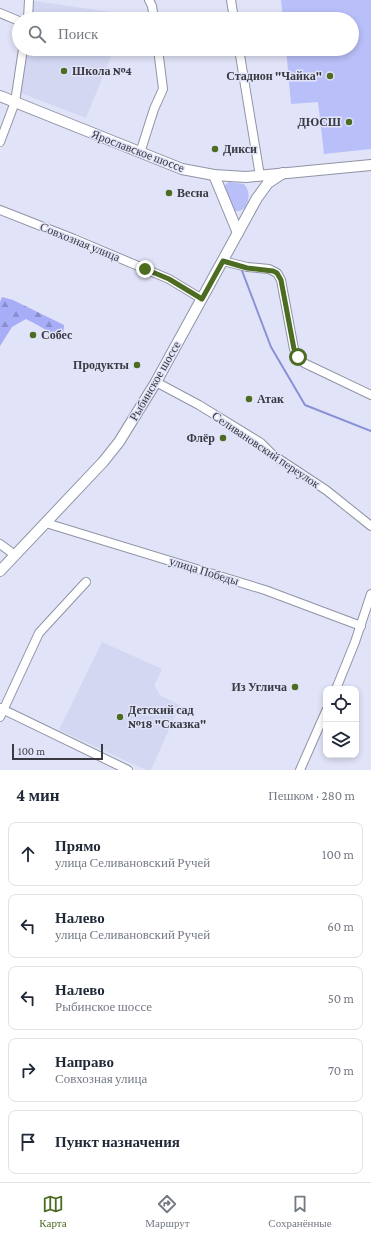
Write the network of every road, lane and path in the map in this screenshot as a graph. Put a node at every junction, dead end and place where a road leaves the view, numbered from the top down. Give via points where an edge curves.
1 (29, 0) edge
2 (149, 0) edge
3 (231, 0) edge
4 (28, 12) edge
5 (153, 12) edge
6 (233, 12) edge
7 (0, 13) edge
8 (12, 18) edge
9 (22, 56) edge
10 (159, 56) edge
11 (240, 56) edge
12 (0, 96) edge
13 (15, 102) junction
14 (0, 142) edge
15 (140, 153) junction
16 (371, 165) edge
17 (283, 173) junction
18 (214, 175) junction
19 (260, 176) junction
20 (0, 210) edge
21 (238, 233) junction
22 (223, 261) junction
23 (202, 299) junction
24 (156, 382) junction
25 (371, 394) edge
26 (46, 523) junction
27 (371, 526) edge
28 (0, 544) edge
29 (15, 555) junction
30 (0, 571) edge
31 (86, 582) dead end
32 (371, 594) edge
33 (361, 626) junction
34 (337, 686) edge
35 (1, 712) edge
36 (323, 718) edge
37 (125, 769) edge
38 (300, 770) edge

1 - 4 street
2 - 5 street
3 - 6 street
7 - 8 street
9 - 13 street
10 - 15 street via 163,89
11 - 19 street
12 - 13 main road, Ярославское шоссе
13 - 14 street
13 - 15 main road, Ярославское шоссе
15 - 18 main road, Ярославское шоссе via 182,169
16 - 17 main road, Ярославское шоссе
17 - 19 main road, Ярославское шоссе
17 - 21 main road, Рыбинское шоссе via 262,190
18 - 19 main road, Ярославское шоссе
18 - 21 main road
20 - 23 street, Совхозная улица via 169,279
21 - 22 main road, Рыбинское шоссе
22 - 23 main road, Рыбинское шоссе
22 - 25 street via 247,268 269,269 277,273 281,280 294,349 298,357 304,363
23 - 24 main road, Рыбинское шоссе
24 - 26 main road, Рыбинское шоссе via 119,442
24 - 27 street, Селивановский переулок via 199,404 261,443 273,455 326,490
26 - 29 main road, Рыбинское шоссе
26 - 33 street, улица Победы via 265,590
28 - 29 street
29 - 30 main road, Рыбинское шоссе
31 - 35 street via 39,632
32 - 33 street
33 - 34 street
35 - 37 street
36 - 38 street

